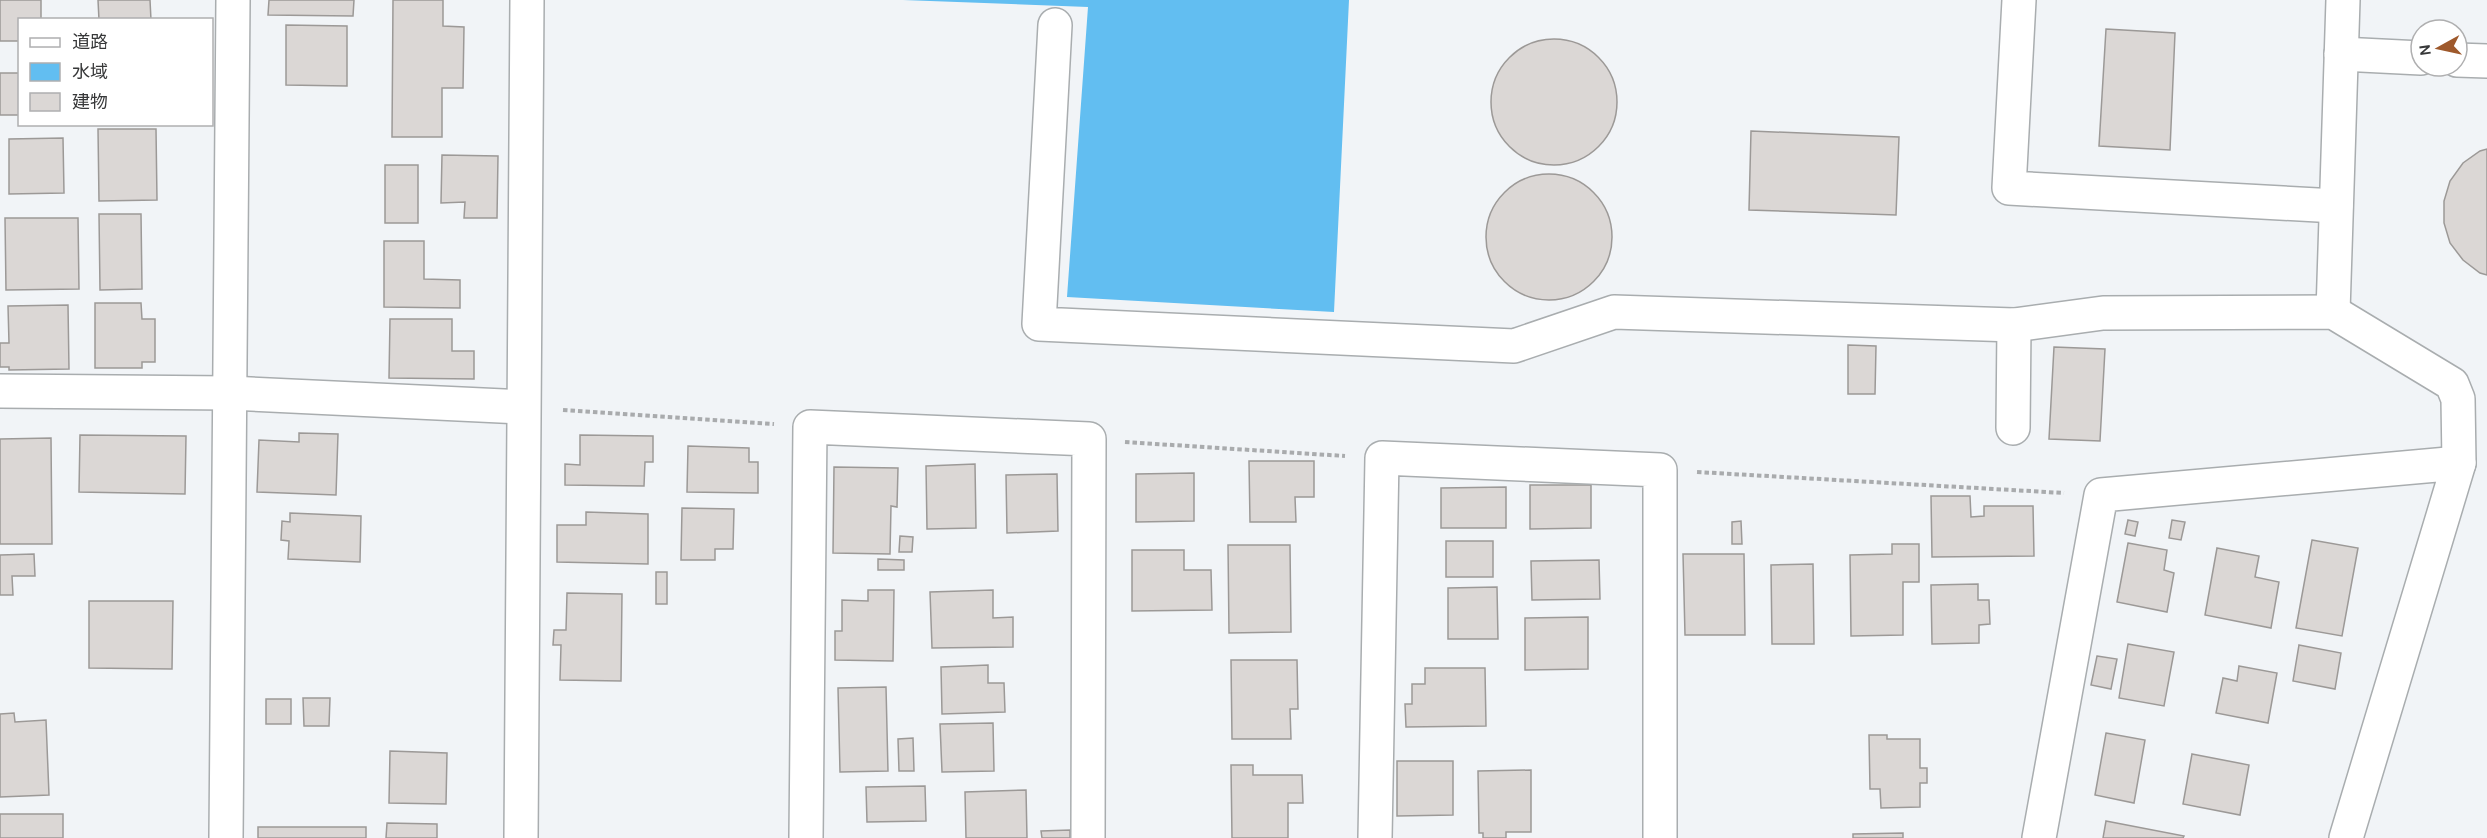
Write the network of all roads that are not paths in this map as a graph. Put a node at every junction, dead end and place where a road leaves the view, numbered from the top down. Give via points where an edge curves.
1 (233, 0) edge
2 (527, 0) edge
3 (2019, 0) edge
4 (2343, 0) edge
5 (1055, 25) dead end
6 (2341, 54) junction
7 (2409, 57) edge
8 (2469, 61) edge
9 (2487, 62) edge
10 (2336, 206) junction
11 (2333, 312) junction
12 (2014, 325) junction
13 (0, 391) edge
14 (230, 393) junction
15 (523, 407) junction
16 (2013, 428) dead end
17 (2459, 463) junction
18 (226, 838) edge
19 (520, 838) edge
20 (807, 838) edge
21 (1088, 838) edge
22 (1376, 838) edge
23 (1660, 838) edge
24 (2039, 838) edge
25 (2346, 838) edge

1 - 14 street
2 - 15 street
3 - 10 street via 2009,188
4 - 6 street
5 - 12 street via 1039,324 1514,346 1614,312
6 - 7 street
6 - 10 street
8 - 9 street
10 - 11 street
11 - 12 street via 2103,313
11 - 17 street via 2451,384 2458,399
12 - 16 street
13 - 14 street
14 - 15 street
14 - 18 street
15 - 19 street
17 - 24 street via 2101,495
17 - 25 street
20 - 21 street via 810,427 1089,440
22 - 23 street via 1382,458 1660,470

